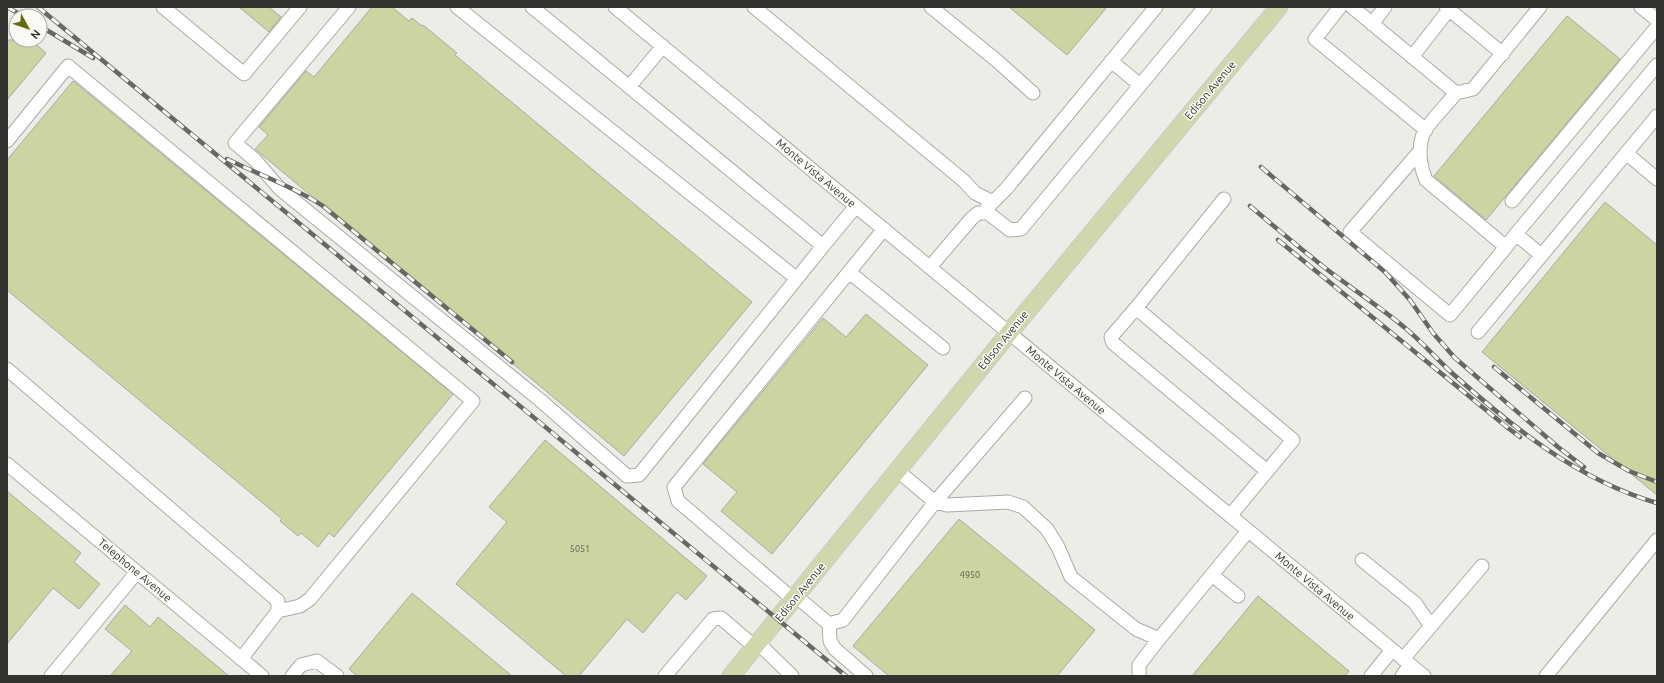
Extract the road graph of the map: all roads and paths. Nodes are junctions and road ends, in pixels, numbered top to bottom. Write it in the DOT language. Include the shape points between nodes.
graph roads {
  1 [pos="163,7"];
  2 [pos="300,7"];
  3 [pos="349,7"];
  4 [pos="457,7"];
  5 [pos="532,7"];
  6 [pos="754,7"];
  7 [pos="931,7"];
  8 [pos="1156,7"];
  9 [pos="1205,7"];
  10 [pos="1279,7"];
  11 [pos="1340,7"];
  12 [pos="1352,7"];
  13 [pos="1385,7"];
  14 [pos="1540,7"];
  15 [pos="1641,7"];
  16 [pos="1449,8"];
  17 [pos="621,9"];
  18 [pos="1657,20"];
  19 [pos="1372,24"];
  20 [pos="1657,27"];
  21 [pos="663,46"];
  22 [pos="1503,54"];
  23 [pos="1412,57"];
  24 [pos="1111,61"];
  25 [pos="1657,65"];
  26 [pos="1140,85"];
  27 [pos="629,87"];
  28 [pos="1033,93"];
  29 [pos="1456,93"];
  30 [pos="1657,116"];
  31 [pos="1426,130"];
  32 [pos="7,141"];
  33 [pos="1420,151"];
  34 [pos="1626,153"];
  35 [pos="1657,180"];
  36 [pos="1224,199"];
  37 [pos="993,202"];
  38 [pos="1512,202"];
  39 [pos="856,206"];
  40 [pos="983,212"];
  41 [pos="884,229"];
  42 [pos="1516,234"];
  43 [pos="823,246"];
  44 [pos="1506,247"];
  45 [pos="1541,255"];
  46 [pos="930,267"];
  47 [pos="850,272"];
  48 [pos="796,278"];
  49 [pos="1136,308"];
  50 [pos="1478,332"];
  51 [pos="1009,333"];
  52 [pos="943,348"];
  53 [pos="7,369"];
  54 [pos="1024,398"];
  55 [pos="7,464"];
  56 [pos="898,471"];
  57 [pos="1268,471"];
  58 [pos="936,502"];
  59 [pos="1230,516"];
  60 [pos="1248,531"];
  61 [pos="1657,540"];
  62 [pos="1362,560"];
  63 [pos="1482,566"];
  64 [pos="137,572"];
  65 [pos="1212,575"];
  66 [pos="1238,596"];
  67 [pos="795,598"];
  68 [pos="278,611"];
  69 [pos="829,624"];
  70 [pos="1431,626"];
  71 [pos="1159,639"];
  72 [pos="757,645"];
  73 [pos="1392,650"];
  74 [pos="1407,662"];
  75 [pos="244,667"];
  76 [pos="51,676"];
  77 [pos="262,676"];
  78 [pos="292,676"];
  79 [pos="337,676"];
  80 [pos="665,676"];
  81 [pos="731,676"];
  82 [pos="792,676"];
  83 [pos="866,676"];
  84 [pos="1139,676"];
  85 [pos="1371,676"];
  86 [pos="1402,676"];
  87 [pos="1424,676"];
  88 [pos="1546,676"];
  1 -- 2 [label="street" via="244,74"];
  3 -- 48 [label="street" via="235,143 255,160 280,189 540,400 627,476 639,476"];
  4 -- 48 [label="street"];
  5 -- 27 [label="street"];
  6 -- 37 [label="street" via="964,181 975,193"];
  7 -- 28 [label="street"];
  8 -- 24 [label="street"];
  9 -- 26 [label="street"];
  10 -- 51 [label="main road, Edison Avenue"];
  11 -- 31 [label="street" via="1315,39"];
  12 -- 19 [label="street"];
  13 -- 19 [label="street"];
  14 -- 22 [label="street"];
  15 -- 18 [label="street"];
  16 -- 22 [label="street"];
  16 -- 23 [label="street"];
  17 -- 21 [label="street, Monte Vista Avenue"];
  19 -- 23 [label="street"];
  20 -- 38 [label="street"];
  21 -- 27 [label="street"];
  21 -- 39 [label="street, Monte Vista Avenue"];
  22 -- 29 [label="street" via="1473,89"];
  23 -- 29 [label="street"];
  24 -- 26 [label="street"];
  24 -- 37 [label="street"];
  25 -- 42 [label="street"];
  26 -- 40 [label="street" via="1021,229 1010,230"];
  27 -- 43 [label="street"];
  29 -- 31 [label="street"];
  30 -- 34 [label="street"];
  31 -- 33 [label="street" via="1423,133"];
  32 -- 68 [label="street" via="68,66 474,401 310,599 300,606"];
  33 -- 44 [label="street" via="1426,180"];
  33 -- 44 [label="street" via="1350,232 1450,315"];
  34 -- 35 [label="street"];
  34 -- 45 [label="street"];
  36 -- 49 [label="street"];
  37 -- 40 [label="street"];
  39 -- 41 [label="street, Monte Vista Avenue"];
  39 -- 43 [label="street"];
  40 -- 46 [label="street" via="972,218"];
  41 -- 46 [label="street, Monte Vista Avenue"];
  41 -- 47 [label="street"];
  42 -- 44 [label="street"];
  42 -- 45 [label="street"];
  43 -- 48 [label="street"];
  45 -- 50 [label="street"];
  46 -- 51 [label="street, Monte Vista Avenue"];
  47 -- 52 [label="street"];
  47 -- 67 [label="street" via="674,487 678,501"];
  49 -- 57 [label="street" via="1112,337 1113,343"];
  49 -- 57 [label="street" via="1293,440"];
  51 -- 56 [label="main road, Edison Avenue"];
  51 -- 59 [label="street, Monte Vista Avenue"];
  53 -- 68 [label="street" via="278,601"];
  54 -- 58 [label="street"];
  55 -- 64 [label="street, Telephone Avenue"];
  56 -- 58 [label="street"];
  56 -- 67 [label="main road, Edison Avenue"];
  57 -- 59 [label="street"];
  58 -- 69 [label="street" via="843,620"];
  58 -- 71 [label="street" via="947,505 1008,502 1023,507 1047,529 1071,578 1136,630"];
  59 -- 60 [label="street, Monte Vista Avenue"];
  60 -- 65 [label="street"];
  60 -- 73 [label="street, Monte Vista Avenue"];
  61 -- 88 [label="street"];
  62 -- 70 [label="street" via="1414,603"];
  63 -- 70 [label="street"];
  64 -- 75 [label="street, Telephone Avenue"];
  64 -- 76 [label="street"];
  65 -- 66 [label="street"];
  65 -- 71 [label="street"];
  67 -- 69 [label="street"];
  67 -- 72 [label="main road, Edison Avenue"];
  68 -- 75 [label="street"];
  69 -- 83 [label="street" via="830,641 835,649"];
  70 -- 74 [label="street"];
  71 -- 84 [label="street" via="1139,665"];
  72 -- 80 [label="street" via="721,618 713,619"];
  72 -- 81 [label="main road, Edison Avenue"];
  72 -- 82 [label="street"];
  73 -- 74 [label="street, Monte Vista Avenue"];
  73 -- 85 [label="street"];
  74 -- 86 [label="street"];
  74 -- 87 [label="street, Monte Vista Avenue"];
  75 -- 77 [label="street, Telephone Avenue"];
  78 -- 79 [label="street" via="301,665 318,661"];
}
